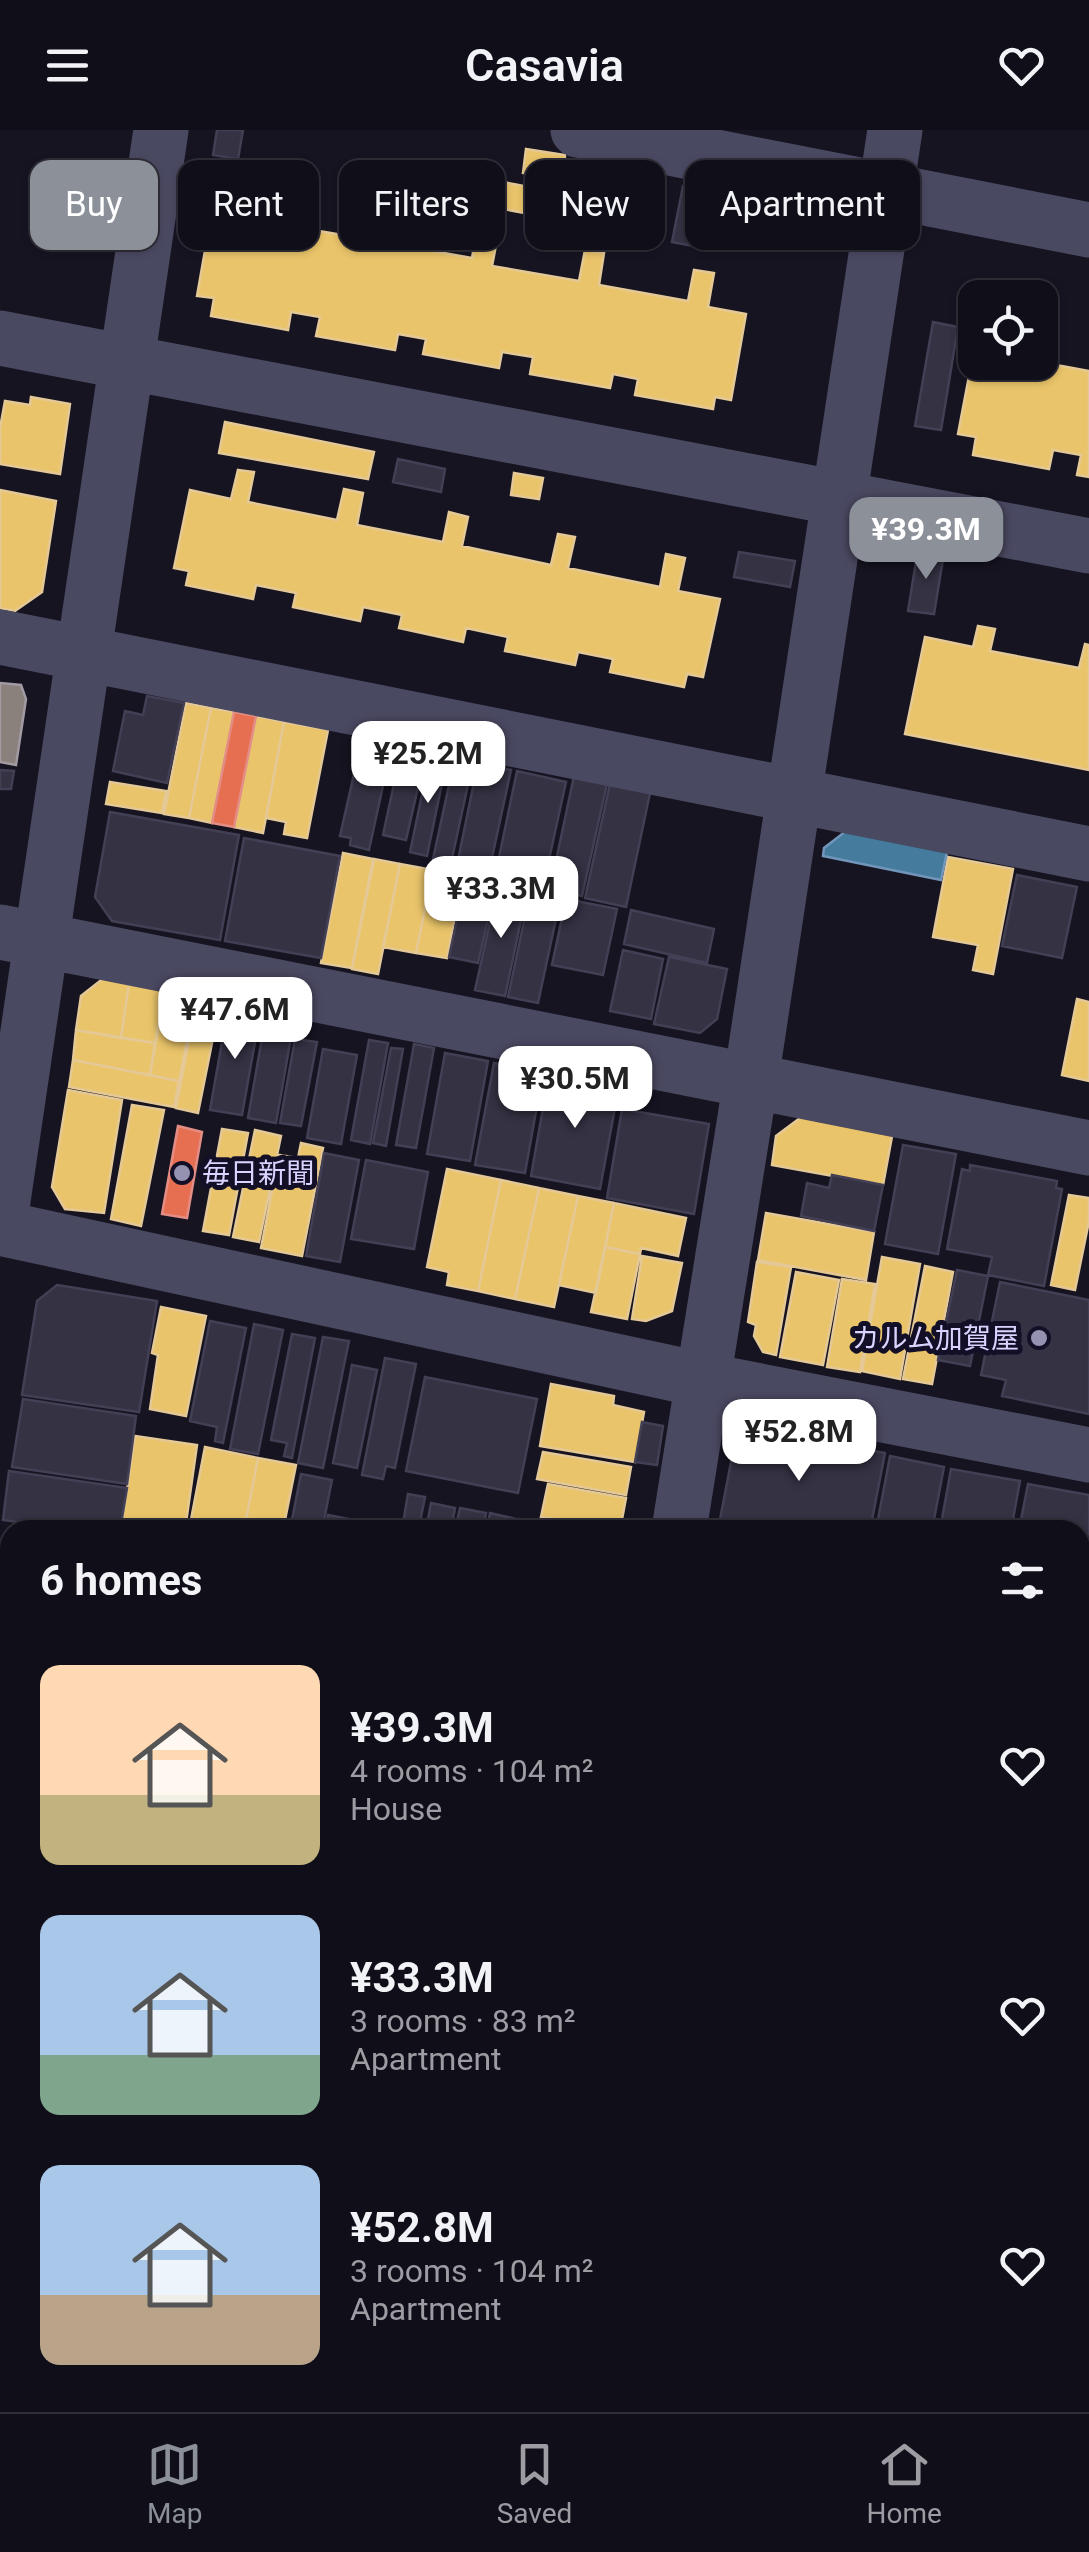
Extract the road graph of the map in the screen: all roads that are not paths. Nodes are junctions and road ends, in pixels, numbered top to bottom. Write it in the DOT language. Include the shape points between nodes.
graph roads {
  1 [pos="161,130"];
  2 [pos="578,130"];
  3 [pos="895,130"];
  4 [pos="729,160"];
  5 [pos="891,160"];
  6 [pos="920,198"];
  7 [pos="1089,230"];
  8 [pos="877,250"];
  9 [pos="0,338"];
  10 [pos="125,362"];
  11 [pos="839,497"];
  12 [pos="1089,546"];
  13 [pos="0,638"];
  14 [pos="85,654"];
  15 [pos="794,794"];
  16 [pos="1089,854"];
  17 [pos="21,936"];
  18 [pos="751,1080"];
  19 [pos="1089,1148"];
  20 [pos="0,1224"];
  21 [pos="703,1380"];
  22 [pos="1089,1455"];
  23 [pos="681,1520"];
  1 -- 10 [label="street"];
  2 -- 4 [label="street"];
  3 -- 5 [label="street"];
  6 -- 7 [label="street"];
  8 -- 11 [label="street"];
  9 -- 10 [label="street"];
  10 -- 11 [label="street"];
  10 -- 14 [label="street"];
  11 -- 12 [label="street"];
  11 -- 15 [label="street"];
  13 -- 14 [label="street"];
  14 -- 15 [label="street"];
  14 -- 17 [label="street"];
  15 -- 16 [label="street"];
  15 -- 18 [label="street"];
  17 -- 18 [label="street"];
  17 -- 20 [label="street"];
  18 -- 19 [label="street"];
  18 -- 21 [label="street"];
  20 -- 21 [label="street"];
  21 -- 22 [label="street"];
  21 -- 23 [label="street"];
}
